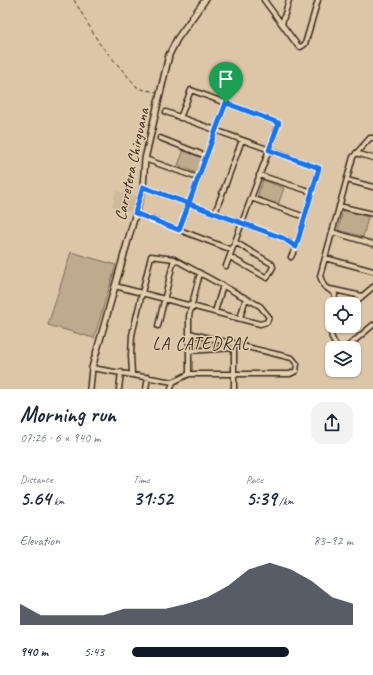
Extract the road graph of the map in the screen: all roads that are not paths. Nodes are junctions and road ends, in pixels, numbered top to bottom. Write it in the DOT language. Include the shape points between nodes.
graph roads {
  1 [pos="205,0"];
  2 [pos="264,0"];
  3 [pos="289,0"];
  4 [pos="318,0"];
  5 [pos="282,24"];
  6 [pos="226,103"];
  7 [pos="166,112"];
  8 [pos="180,118"];
  9 [pos="216,131"];
  10 [pos="160,138"];
  11 [pos="373,138"];
  12 [pos="242,140"];
  13 [pos="269,150"];
  14 [pos="356,153"];
  15 [pos="206,156"];
  16 [pos="373,158"];
  17 [pos="145,159"];
  18 [pos="260,175"];
  19 [pos="198,178"];
  20 [pos="346,180"];
  21 [pos="143,187"];
  22 [pos="373,187"];
  23 [pos="312,192"];
  24 [pos="251,198"];
  25 [pos="189,203"];
  26 [pos="339,206"];
  27 [pos="135,213"];
  28 [pos="215,213"];
  29 [pos="373,214"];
  30 [pos="305,217"];
  31 [pos="242,223"];
  32 [pos="179,230"];
  33 [pos="332,232"];
  34 [pos="235,242"];
  35 [pos="373,244"];
  36 [pos="296,247"];
  37 [pos="232,250"];
  38 [pos="230,257"];
  39 [pos="291,257"];
  40 [pos="325,258"];
  41 [pos="174,259"];
  42 [pos="226,266"];
  43 [pos="373,271"];
  44 [pos="200,273"];
  45 [pos="223,285"];
  46 [pos="115,286"];
  47 [pos="373,287"];
  48 [pos="329,289"];
  49 [pos="142,293"];
  50 [pos="362,296"];
  51 [pos="335,297"];
  52 [pos="246,298"];
  53 [pos="165,299"];
  54 [pos="192,306"];
  55 [pos="215,312"];
  56 [pos="240,318"];
  57 [pos="373,325"];
  58 [pos="158,326"];
  59 [pos="189,333"];
  60 [pos="354,341"];
  61 [pos="234,346"];
  62 [pos="189,351"];
  63 [pos="92,368"];
  64 [pos="121,372"];
  65 [pos="132,374"];
  66 [pos="189,374"];
  67 [pos="234,374"];
  68 [pos="148,377"];
  69 [pos="172,382"];
  70 [pos="90,389"];
  71 [pos="119,389"];
  72 [pos="146,389"];
  73 [pos="171,389"];
  74 [pos="234,389"];
  1 -- 17 [label="street, Carretera Chirguana" via="177,39 169,55"];
  2 -- 5 [label="street"];
  3 -- 5 [label="street"];
  4 -- 5 [label="street" via="305,44 301,47"];
  6 -- 8 [label="street" via="191,90"];
  6 -- 9 [label="street"];
  6 -- 13 [label="street" via="279,123"];
  7 -- 8 [label="street"];
  8 -- 9 [label="street"];
  9 -- 12 [label="street"];
  9 -- 15 [label="street"];
  10 -- 15 [label="street"];
  11 -- 14 [label="street"];
  12 -- 13 [label="street"];
  12 -- 28 [label="street"];
  13 -- 18 [label="street"];
  13 -- 23 [label="street" via="319,168"];
  14 -- 16 [label="street"];
  14 -- 20 [label="street"];
  15 -- 19 [label="street"];
  17 -- 19 [label="street"];
  17 -- 21 [label="street, Carretera Chirguana"];
  18 -- 23 [label="street"];
  18 -- 24 [label="street"];
  19 -- 25 [label="street"];
  20 -- 22 [label="street"];
  20 -- 26 [label="street"];
  21 -- 25 [label="street"];
  21 -- 27 [label="street, Carretera Chirguana"];
  23 -- 30 [label="street"];
  24 -- 30 [label="street"];
  24 -- 31 [label="street"];
  25 -- 28 [label="street"];
  25 -- 32 [label="street"];
  26 -- 29 [label="street"];
  26 -- 33 [label="street"];
  27 -- 32 [label="street"];
  27 -- 46 [label="street, Carretera Chirguana"];
  28 -- 31 [label="street"];
  30 -- 36 [label="street"];
  31 -- 34 [label="street"];
  31 -- 36 [label="street" via="283,238"];
  32 -- 37 [label="street"];
  33 -- 35 [label="street"];
  33 -- 40 [label="street"];
  34 -- 37 [label="street"];
  34 -- 38 [label="street" via="273,267 267,278"];
  36 -- 39 [label="street"];
  37 -- 38 [label="street"];
  38 -- 42 [label="street"];
  40 -- 43 [label="street"];
  40 -- 48 [label="street" via="320,276 324,286"];
  41 -- 44 [label="street"];
  41 -- 49 [label="street" via="151,256"];
  41 -- 53 [label="street"];
  44 -- 45 [label="street"];
  44 -- 54 [label="street"];
  45 -- 52 [label="street"];
  45 -- 55 [label="street"];
  46 -- 49 [label="street"];
  46 -- 63 [label="street, Carretera Chirguana"];
  47 -- 50 [label="street"];
  48 -- 50 [label="street"];
  48 -- 51 [label="street"];
  49 -- 53 [label="street"];
  49 -- 65 [label="street" via="132,335"];
  52 -- 56 [label="street"];
  52 -- 56 [label="street" via="260,306 269,317 267,322 260,324"];
  53 -- 54 [label="street"];
  53 -- 58 [label="street"];
  54 -- 55 [label="street"];
  54 -- 59 [label="street"];
  55 -- 56 [label="street"];
  57 -- 60 [label="street"];
  59 -- 61 [label="street"];
  59 -- 62 [label="street"];
  61 -- 62 [label="street"];
  61 -- 67 [label="street"];
  61 -- 67 [label="street" via="292,358 297,364 296,371 290,374"];
  62 -- 66 [label="street"];
  63 -- 64 [label="street"];
  63 -- 70 [label="street, Carretera Chirguana"];
  64 -- 65 [label="street"];
  64 -- 71 [label="street"];
  65 -- 68 [label="street"];
  66 -- 67 [label="street"];
  66 -- 69 [label="street"];
  67 -- 74 [label="street"];
  68 -- 69 [label="street"];
  68 -- 72 [label="street"];
  69 -- 73 [label="street"];
}
